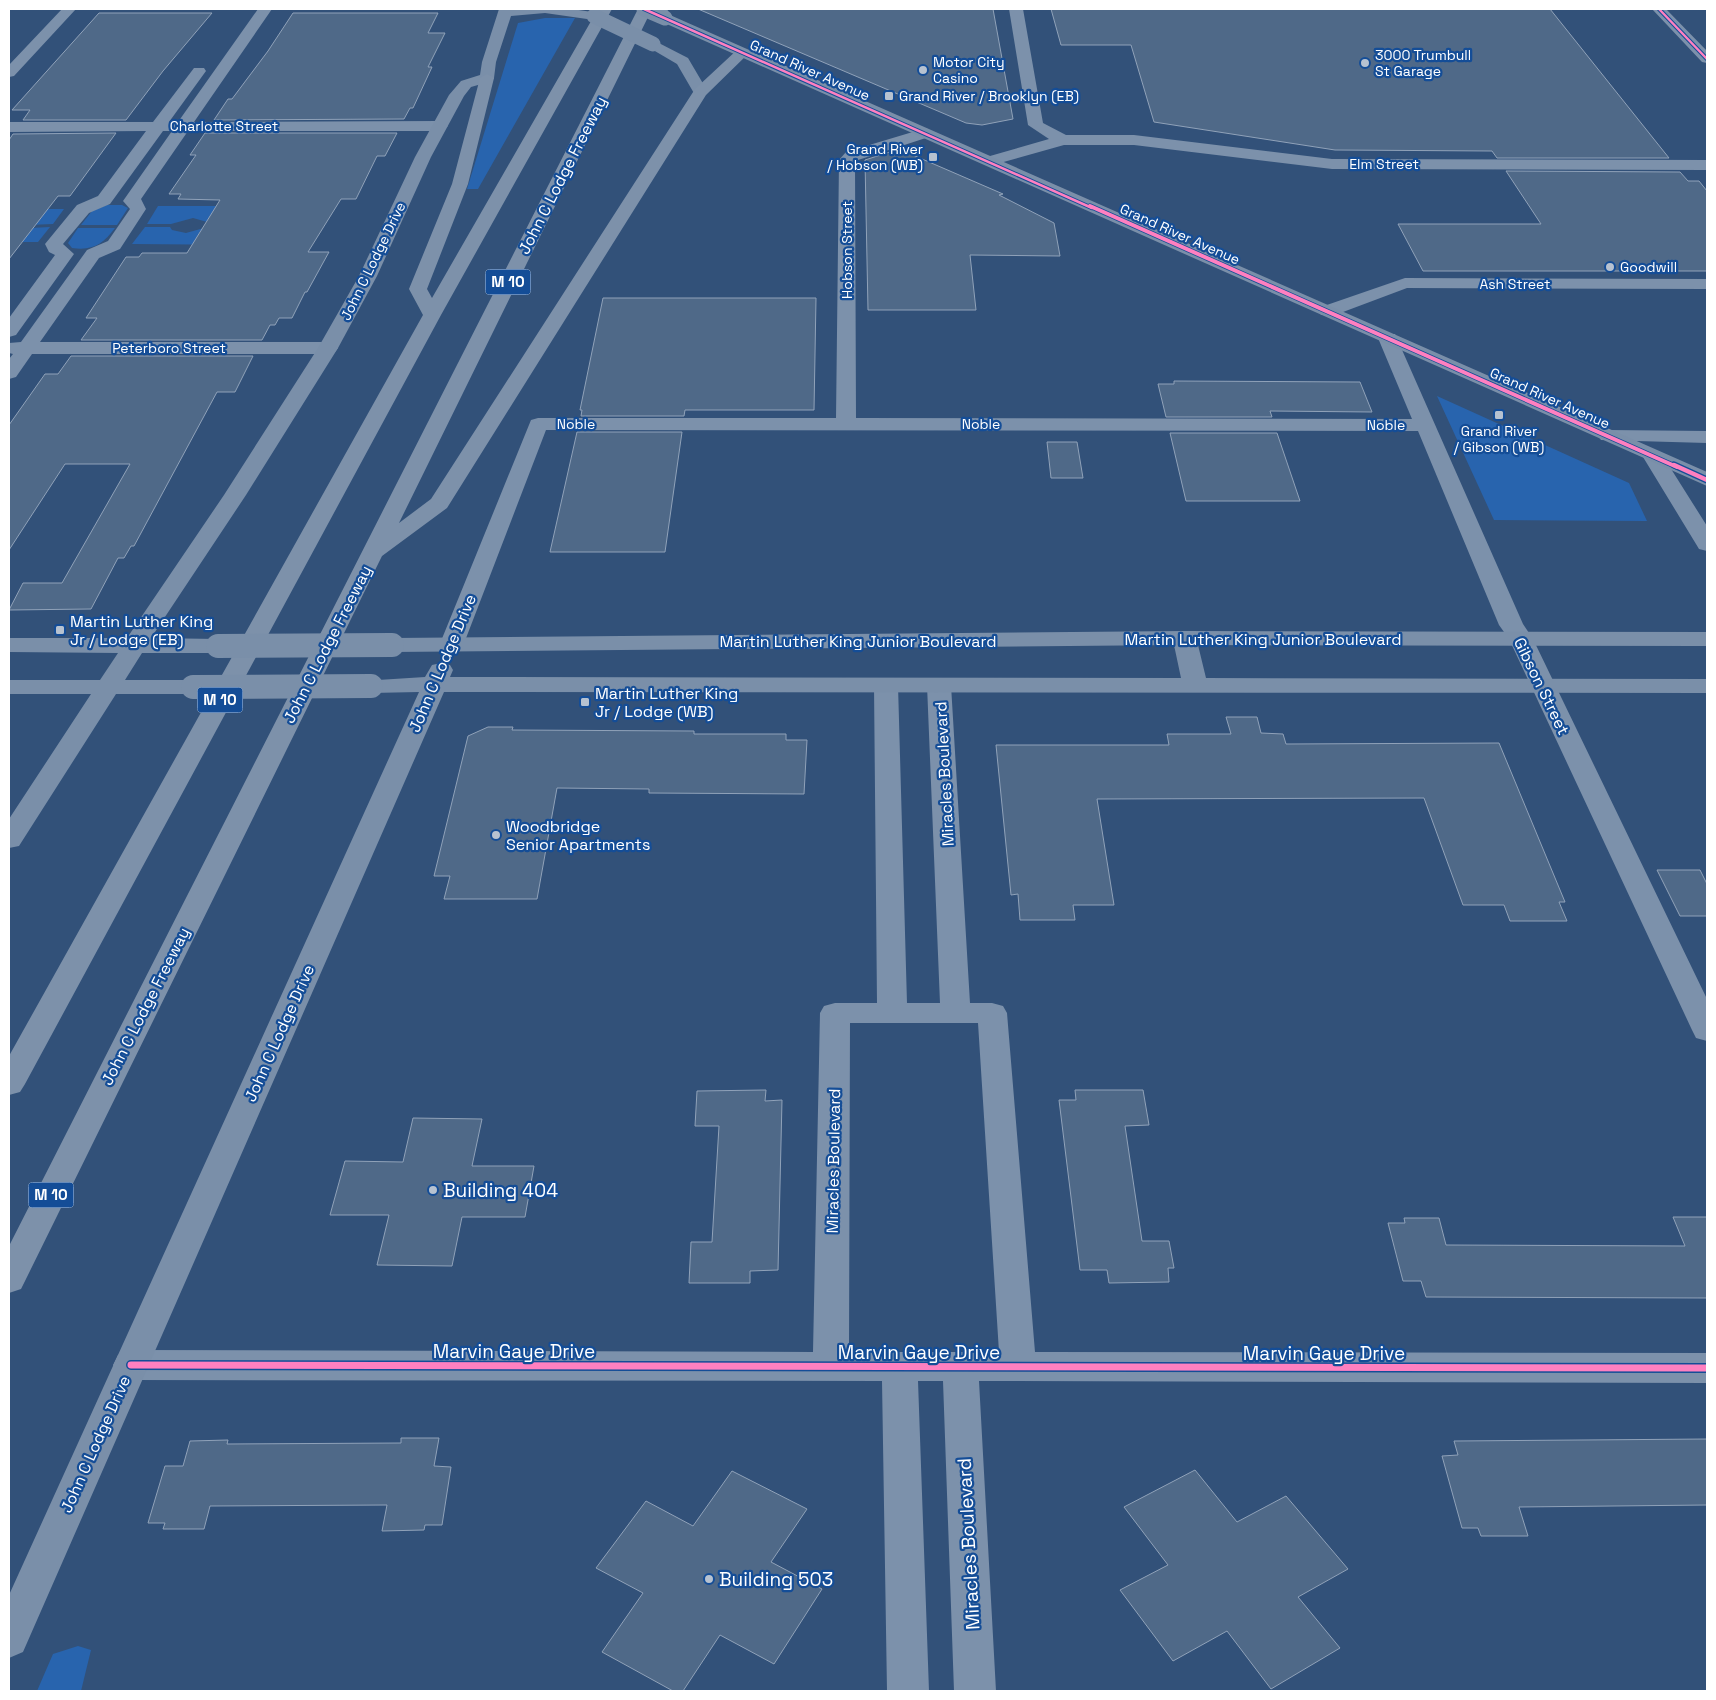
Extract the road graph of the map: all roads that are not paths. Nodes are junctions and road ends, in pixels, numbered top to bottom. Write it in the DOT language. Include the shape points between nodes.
graph roads {
  1 [pos="69,9"];
  2 [pos="266,9"];
  3 [pos="644,9"];
  4 [pos="1016,9"];
  5 [pos="1659,9"];
  6 [pos="504,10"];
  7 [pos="580,11"];
  8 [pos="600,12"];
  9 [pos="662,13"];
  10 [pos="743,52"];
  11 [pos="209,57"];
  12 [pos="1707,59"];
  13 [pos="9,73"];
  14 [pos="487,78"];
  15 [pos="700,92"];
  16 [pos="158,126"];
  17 [pos="183,126"];
  18 [pos="440,126"];
  19 [pos="9,127"];
  20 [pos="926,133"];
  21 [pos="1063,140"];
  22 [pos="989,161"];
  23 [pos="1707,165"];
  24 [pos="104,200"];
  25 [pos="131,201"];
  26 [pos="65,254"];
  27 [pos="93,254"];
  28 [pos="1707,284"];
  29 [pos="1328,311"];
  30 [pos="432,315"];
  31 [pos="9,331"];
  32 [pos="1388,338"];
  33 [pos="18,348"];
  34 [pos="328,348"];
  35 [pos="9,373"];
  36 [pos="538,424"];
  37 [pos="846,424"];
  38 [pos="1424,425"];
  39 [pos="1608,436"];
  40 [pos="1707,437"];
  41 [pos="1654,457"];
  42 [pos="1707,480"];
  43 [pos="1707,544"];
  44 [pos="371,555"];
  45 [pos="1184,638"];
  46 [pos="1521,639"];
  47 [pos="1707,639"];
  48 [pos="9,645"];
  49 [pos="135,645"];
  50 [pos="452,646"];
  51 [pos="434,684"];
  52 [pos="886,685"];
  53 [pos="939,685"];
  54 [pos="1195,686"];
  55 [pos="1542,686"];
  56 [pos="1707,686"];
  57 [pos="9,687"];
  58 [pos="106,688"];
  59 [pos="9,840"];
  60 [pos="892,1013"];
  61 [pos="956,1013"];
  62 [pos="1705,1020"];
  63 [pos="9,1084"];
  64 [pos="9,1279"];
  65 [pos="130,1365"];
  66 [pos="831,1367"];
  67 [pos="900,1367"];
  68 [pos="960,1367"];
  69 [pos="1018,1367"];
  70 [pos="1707,1368"];
  71 [pos="9,1639"];
  72 [pos="908,1691"];
  73 [pos="975,1691"];
  1 -- 13 [label="street"];
  2 -- 17 [label="street"];
  3 -- 9 [label="main road, Grand River Avenue, bridge"];
  3 -- 44 [label="highway, John C Lodge Freeway / M 10"];
  4 -- 21 [label="street" via="1036,125"];
  5 -- 12 [label="street"];
  6 -- 7 [label="main road"];
  6 -- 14 [label="main road"];
  7 -- 8 [label="main road"];
  8 -- 15 [label="main road, bridge" via="683,61"];
  8 -- 30 [label="highway, M 10"];
  9 -- 10 [label="main road, Grand River Avenue"];
  10 -- 15 [label="highway"];
  10 -- 20 [label="main road, Grand River Avenue"];
  11 -- 16 [label="street"];
  14 -- 18 [label="main road, John C Lodge Drive" via="466,84"];
  14 -- 30 [label="highway" via="460,184 418,289"];
  15 -- 44 [label="highway" via="439,503"];
  16 -- 17 [label="street, Charlotte Street"];
  16 -- 19 [label="street, Charlotte Street"];
  16 -- 24 [label="street"];
  17 -- 18 [label="street, Charlotte Street"];
  17 -- 25 [label="street"];
  18 -- 34 [label="main road, John C Lodge Drive" via="368,276"];
  20 -- 22 [label="main road, Grand River Avenue"];
  20 -- 37 [label="street, Hobson Street" via="847,160"];
  21 -- 22 [label="street"];
  21 -- 23 [label="street, Elm Street" via="1134,140 1332,164"];
  22 -- 29 [label="main road, Grand River Avenue"];
  24 -- 25 [label="street"];
  24 -- 26 [label="street" via="83,208 54,244"];
  25 -- 27 [label="street" via="136,202 138,209 114,245"];
  26 -- 27 [label="street"];
  26 -- 31 [label="street"];
  27 -- 33 [label="street"];
  28 -- 29 [label="street, Ash Street" via="1406,283"];
  29 -- 32 [label="main road, Grand River Avenue"];
  30 -- 63 [label="highway, M 10"];
  32 -- 38 [label="street, Gibson Street"];
  32 -- 39 [label="main road, Grand River Avenue"];
  33 -- 34 [label="street, Peterboro Street"];
  33 -- 35 [label="street"];
  34 -- 49 [label="main road, John C Lodge Drive"];
  36 -- 37 [label="street, Noble"];
  36 -- 50 [label="street, John C Lodge Drive"];
  37 -- 38 [label="street, Noble"];
  38 -- 46 [label="street, Gibson Street" via="1511,625"];
  39 -- 40 [label="street"];
  39 -- 41 [label="main road, Grand River Avenue"];
  41 -- 42 [label="main road, Grand River Avenue"];
  41 -- 43 [label="street"];
  44 -- 64 [label="highway, John C Lodge Freeway / M 10"];
  45 -- 46 [label="main road, Martin Luther King Junior Boulevard"];
  45 -- 50 [label="main road, Martin Luther King Junior Boulevard"];
  45 -- 54 [label="main road"];
  46 -- 47 [label="main road, Martin Luther King Junior Boulevard"];
  46 -- 55 [label="street, Gibson Street"];
  48 -- 49 [label="main road, Martin Luther King Junior Boulevard"];
  49 -- 50 [label="main road, Martin Luther King Junior Boulevard, bridge"];
  49 -- 58 [label="main road, John C Lodge Drive"];
  50 -- 51 [label="main road, John C Lodge Drive"];
  51 -- 52 [label="main road"];
  51 -- 58 [label="main road, bridge"];
  51 -- 65 [label="main road, John C Lodge Drive"];
  52 -- 53 [label="main road"];
  52 -- 60 [label="street"];
  53 -- 54 [label="main road"];
  53 -- 61 [label="street, Miracles Boulevard"];
  54 -- 55 [label="main road"];
  55 -- 56 [label="main road"];
  55 -- 62 [label="street, Gibson Street"];
  57 -- 58 [label="main road"];
  58 -- 59 [label="main road, John C Lodge Drive"];
  60 -- 61 [label="street, Miracles Boulevard"];
  60 -- 66 [label="street, Miracles Boulevard" via="835,1013"];
  61 -- 69 [label="street, Miracles Boulevard" via="992,1013"];
  65 -- 66 [label="street, Marvin Gaye Drive"];
  65 -- 71 [label="main road, John C Lodge Drive"];
  66 -- 67 [label="street, Marvin Gaye Drive"];
  67 -- 68 [label="street, Marvin Gaye Drive"];
  67 -- 72 [label="street"];
  68 -- 69 [label="street, Marvin Gaye Drive"];
  68 -- 73 [label="street, Miracles Boulevard"];
  69 -- 70 [label="street, Marvin Gaye Drive"];
}
